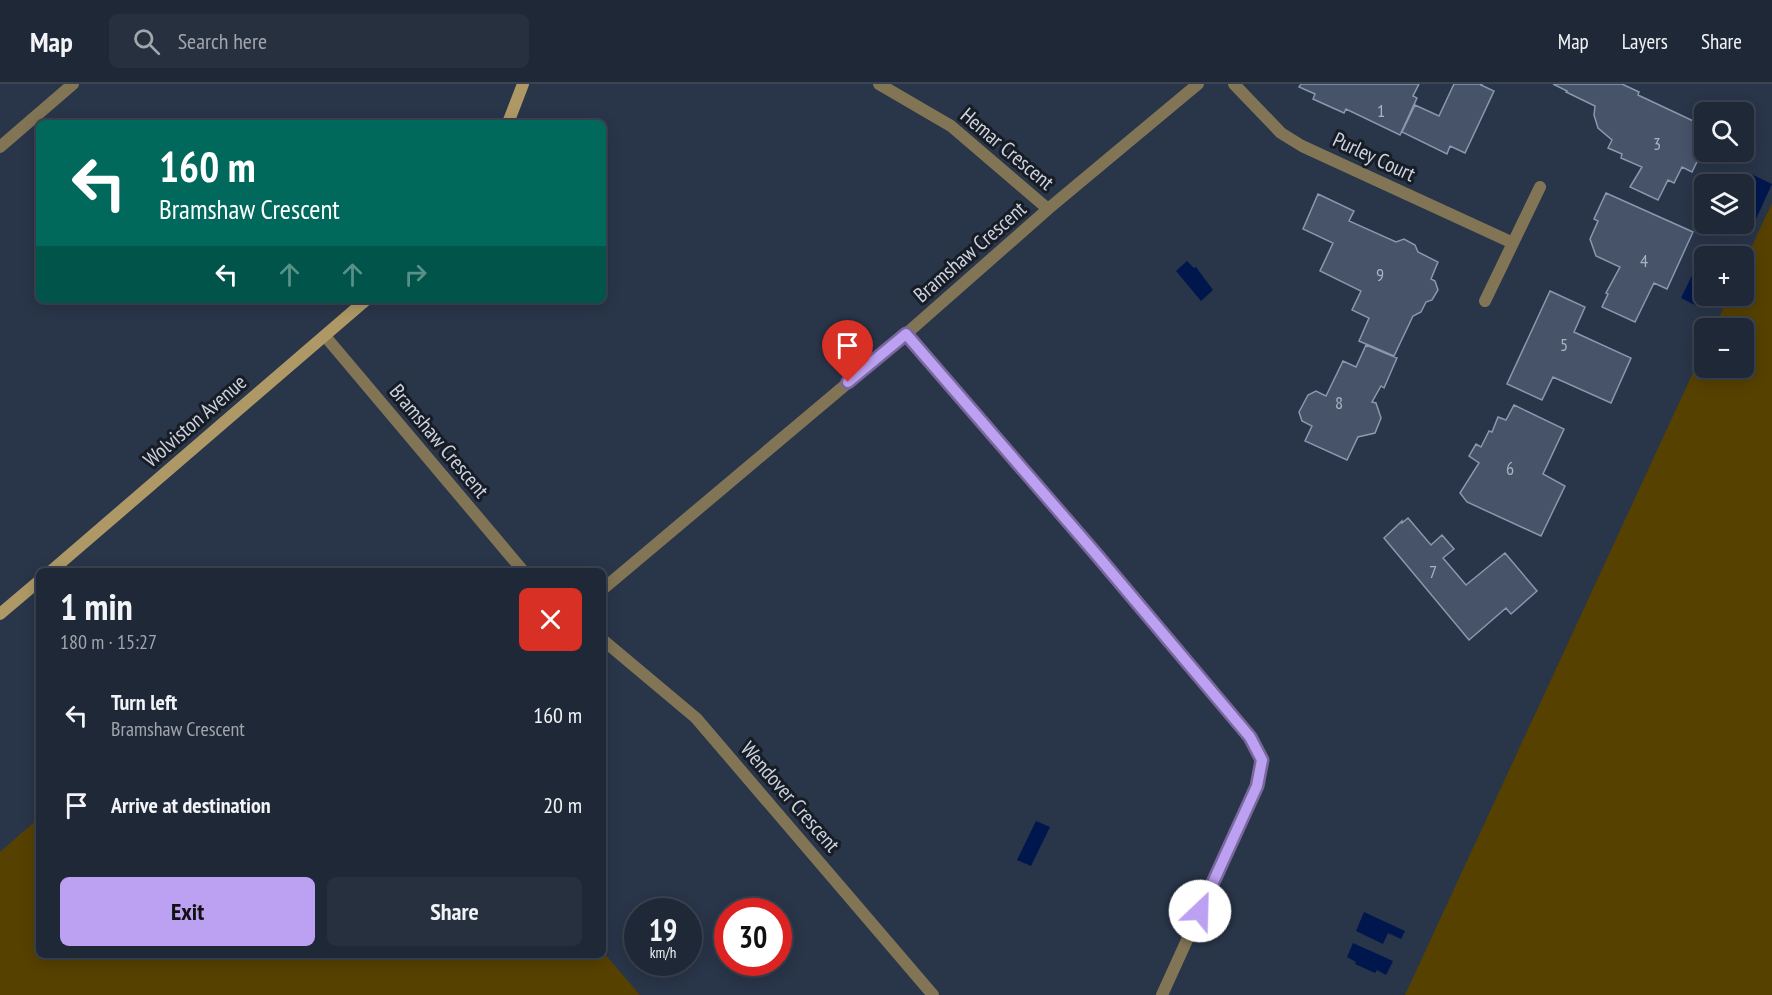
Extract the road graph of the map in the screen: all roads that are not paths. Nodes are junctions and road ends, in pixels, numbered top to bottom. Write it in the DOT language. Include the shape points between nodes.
graph roads {
  1 [pos="73,84"];
  2 [pos="523,84"];
  3 [pos="879,84"];
  4 [pos="1198,84"];
  5 [pos="1234,84"];
  6 [pos="509,120"];
  7 [pos="0,147"];
  8 [pos="1540,187"];
  9 [pos="1048,209"];
  10 [pos="1513,243"];
  11 [pos="1485,301"];
  12 [pos="362,303"];
  13 [pos="906,334"];
  14 [pos="324,336"];
  15 [pos="55,568"];
  16 [pos="521,568"];
  17 [pos="36,584"];
  18 [pos="606,586"];
  19 [pos="0,614"];
  20 [pos="606,643"];
  21 [pos="933,995"];
  22 [pos="1162,995"];
  1 -- 7 [label="street"];
  2 -- 6 [label="street"];
  3 -- 9 [label="street, Hemar Crescent" via="951,126"];
  4 -- 9 [label="street, Bramshaw Crescent"];
  5 -- 10 [label="street, Purley Court" via="1281,133 1302,146"];
  8 -- 10 [label="street"];
  9 -- 13 [label="street, Bramshaw Crescent"];
  10 -- 11 [label="street"];
  12 -- 14 [label="street, Wolviston Avenue"];
  13 -- 18 [label="street, Bramshaw Crescent"];
  13 -- 22 [label="street" via="1250,737 1262,760 1257,786"];
  14 -- 15 [label="street, Wolviston Avenue"];
  14 -- 16 [label="street, Bramshaw Crescent"];
  17 -- 19 [label="street"];
  20 -- 21 [label="street, Wendover Crescent" via="696,718"];
}
